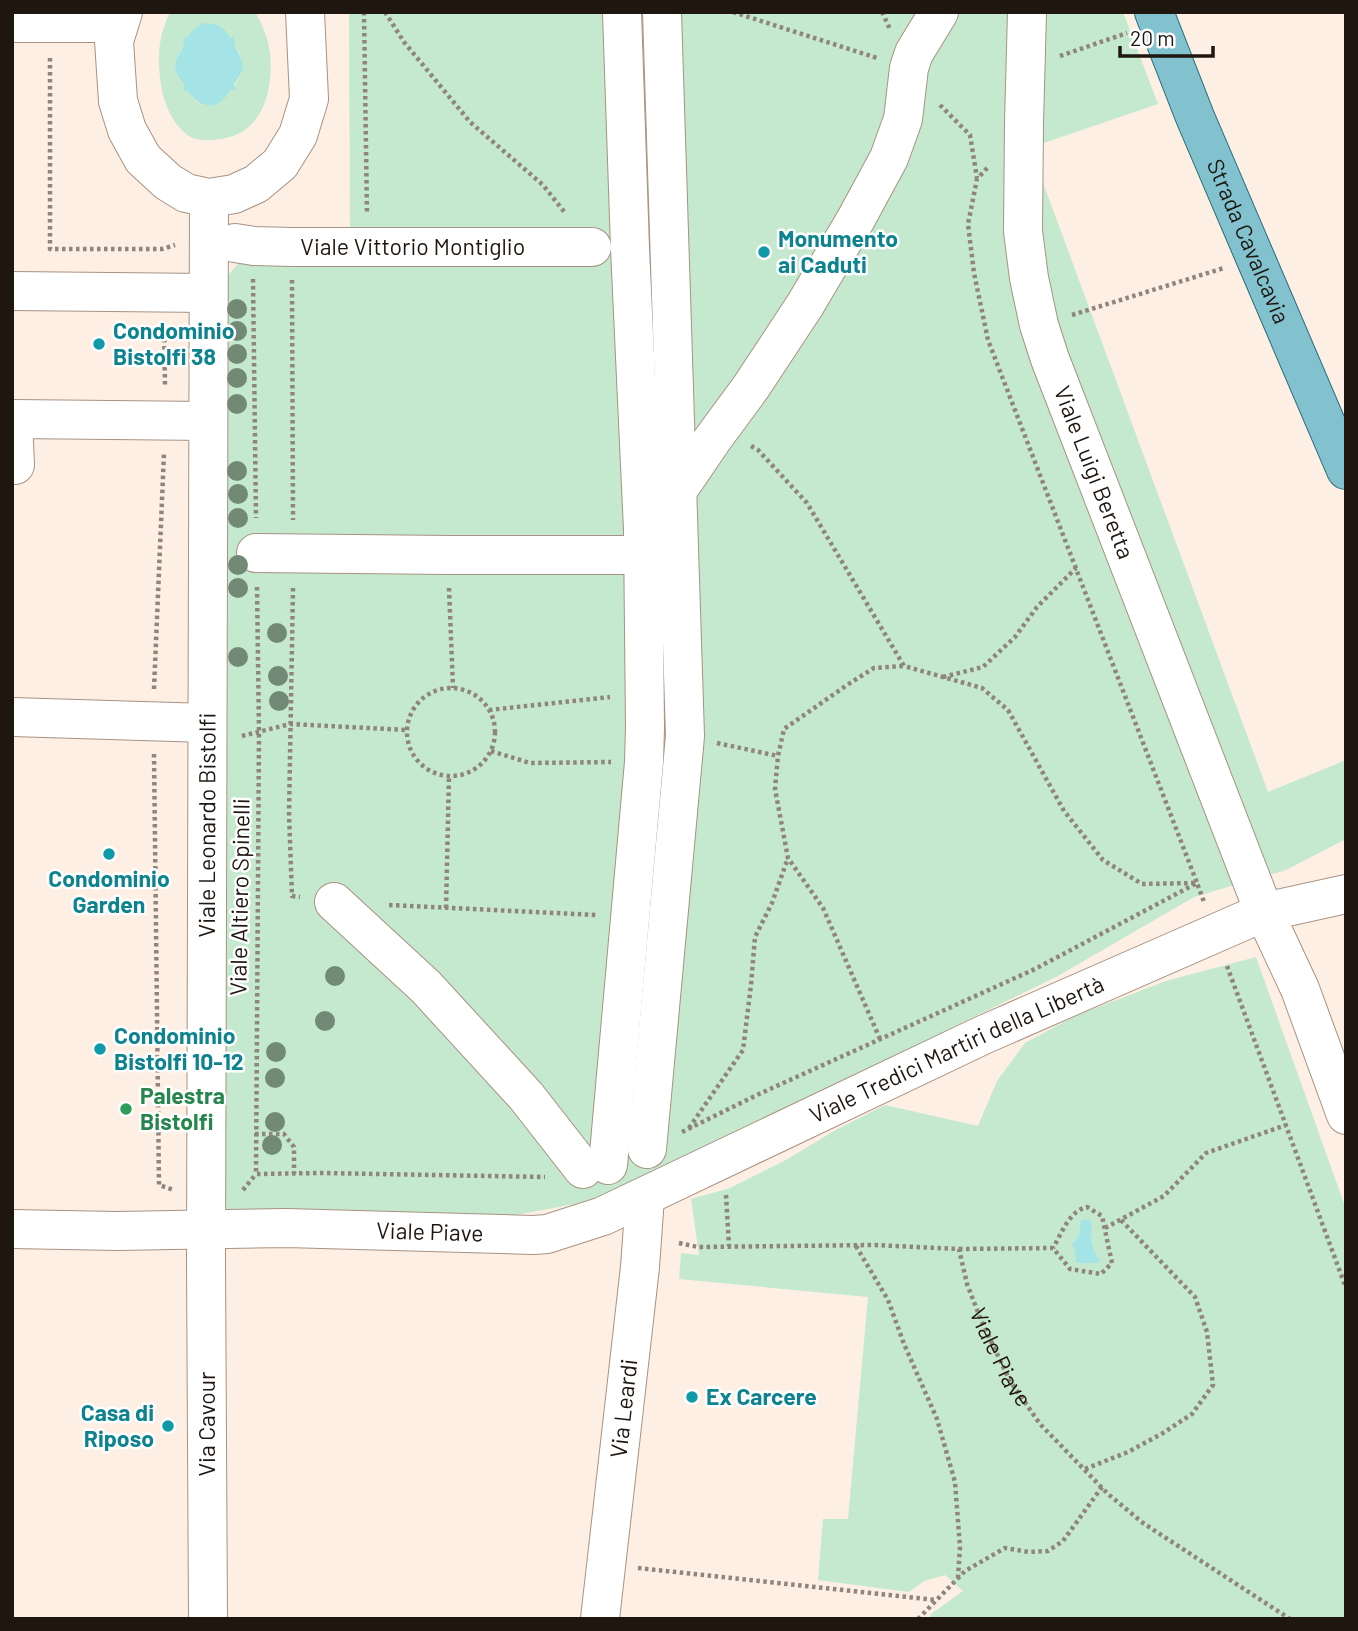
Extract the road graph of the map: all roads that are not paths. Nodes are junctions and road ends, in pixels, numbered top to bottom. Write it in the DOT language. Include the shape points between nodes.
graph roads {
  1 [pos="305,12"];
  2 [pos="622,12"];
  3 [pos="662,12"];
  4 [pos="939,12"];
  5 [pos="1027,12"];
  6 [pos="1154,12"];
  7 [pos="121,18"];
  8 [pos="12,23"];
  9 [pos="209,198"];
  10 [pos="235,243"];
  11 [pos="592,247"];
  12 [pos="12,291"];
  13 [pos="208,293"];
  14 [pos="208,421"];
  15 [pos="15,465"];
  16 [pos="1346,470"];
  17 [pos="678,490"];
  18 [pos="274,553"];
  19 [pos="642,555"];
  20 [pos="12,717"];
  21 [pos="220,730"];
  22 [pos="1346,867"];
  23 [pos="1346,894"];
  24 [pos="334,902"];
  25 [pos="1268,911"];
  26 [pos="1346,911"];
  27 [pos="1346,1115"];
  28 [pos="647,1149"];
  29 [pos="645,1197"];
  30 [pos="12,1229"];
  31 [pos="207,1229"];
  32 [pos="208,1619"];
  33 [pos="600,1619"];
  1 -- 9 [label="street" via="309,99 298,135 280,164 256,184"];
  2 -- 19 [label="street"];
  3 -- 17 [label="street"];
  4 -- 17 [label="street" via="914,53 903,119 889,158 856,219 805,305"];
  5 -- 25 [label="street, Viale Luigi Beretta" via="1023,231 1039,325"];
  6 -- 16 [label="main road, Strada Cavalcavia"];
  7 -- 8 [label="street"];
  7 -- 9 [label="street" via="114,41 118,101 127,130 143,159 168,181 186,193"];
  9 -- 13 [label="street, Viale Leonardo Bistolfi"];
  10 -- 11 [label="street, Viale Vittorio Montiglio"];
  12 -- 13 [label="street"];
  13 -- 14 [label="street, Viale Leonardo Bistolfi"];
  14 -- 15 [label="street" via="13,419"];
  14 -- 21 [label="street, Viale Leonardo Bistolfi"];
  17 -- 28 [label="street" via="685,736"];
  18 -- 19 [label="street"];
  19 -- 24 [label="street" via="644,762 596,1167 426,987"];
  20 -- 21 [label="street"];
  21 -- 31 [label="street, Viale Leonardo Bistolfi"];
  22 -- 25 [label="street, Viale Tredici Martiri della Libertà"];
  23 -- 25 [label="street, Viale Tredici Martiri della Libertà"];
  25 -- 26 [label="street, Viale Tredici Martiri della Libertà"];
  25 -- 27 [label="street, Viale Luigi Beretta"];
  25 -- 29 [label="street, Viale Tredici Martiri della Libertà" via="984,1035"];
  29 -- 31 [label="street, Viale Piave" via="547,1234"];
  29 -- 33 [label="street, Via Leardi"];
  30 -- 31 [label="street, Viale Piave"];
  31 -- 32 [label="street, Via Cavour"];
}
